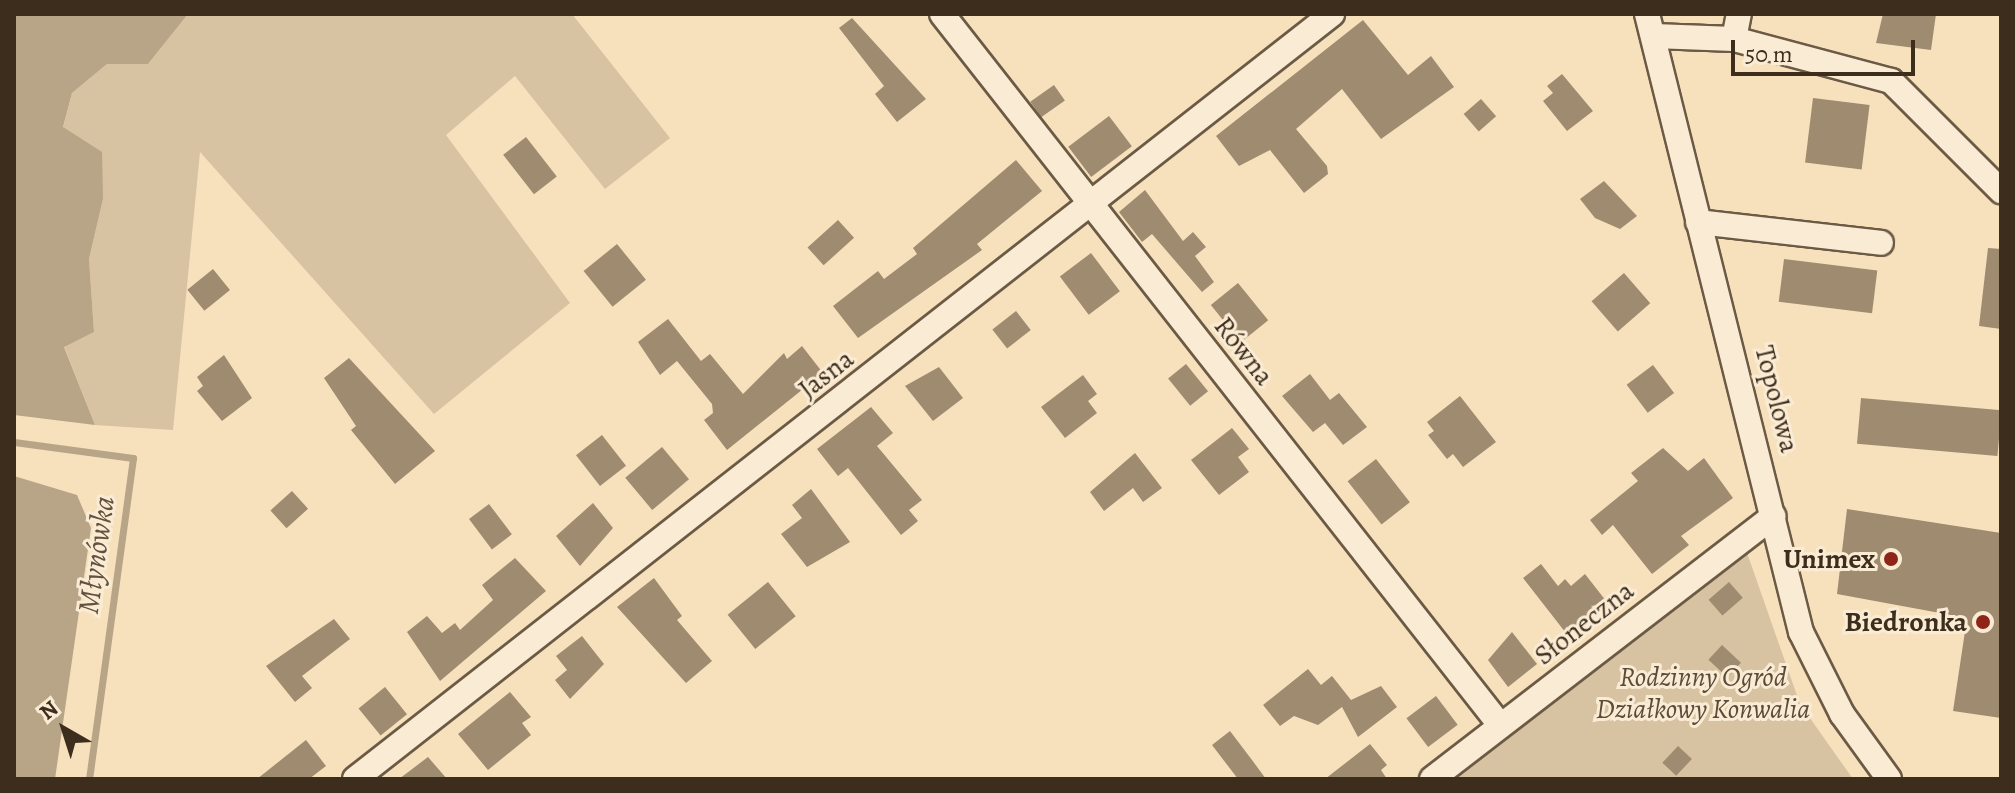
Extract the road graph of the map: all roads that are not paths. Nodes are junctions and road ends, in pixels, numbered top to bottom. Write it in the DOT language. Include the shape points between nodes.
graph roads {
  1 [pos="942,14"];
  2 [pos="1332,14"];
  3 [pos="1739,14"];
  4 [pos="1650,25"];
  5 [pos="1734,39"];
  6 [pos="2001,191"];
  7 [pos="1090,205"];
  8 [pos="1698,222"];
  9 [pos="1881,243"];
  10 [pos="1773,516"];
  11 [pos="1500,725"];
  12 [pos="355,779"];
  13 [pos="1432,779"];
  14 [pos="1889,779"];
  1 -- 7 [label="street, Równa"];
  2 -- 7 [label="street, Jasna"];
  3 -- 5 [label="street"];
  4 -- 5 [label="street"];
  4 -- 8 [label="street, Topolowa"];
  5 -- 6 [label="street" via="1891,81"];
  7 -- 11 [label="street, Równa"];
  7 -- 12 [label="street, Jasna"];
  8 -- 9 [label="street"];
  8 -- 10 [label="street, Topolowa"];
  10 -- 11 [label="street, Słoneczna"];
  10 -- 14 [label="street, Topolowa" via="1801,632 1819,675"];
  11 -- 13 [label="street, Słoneczna"];
}
